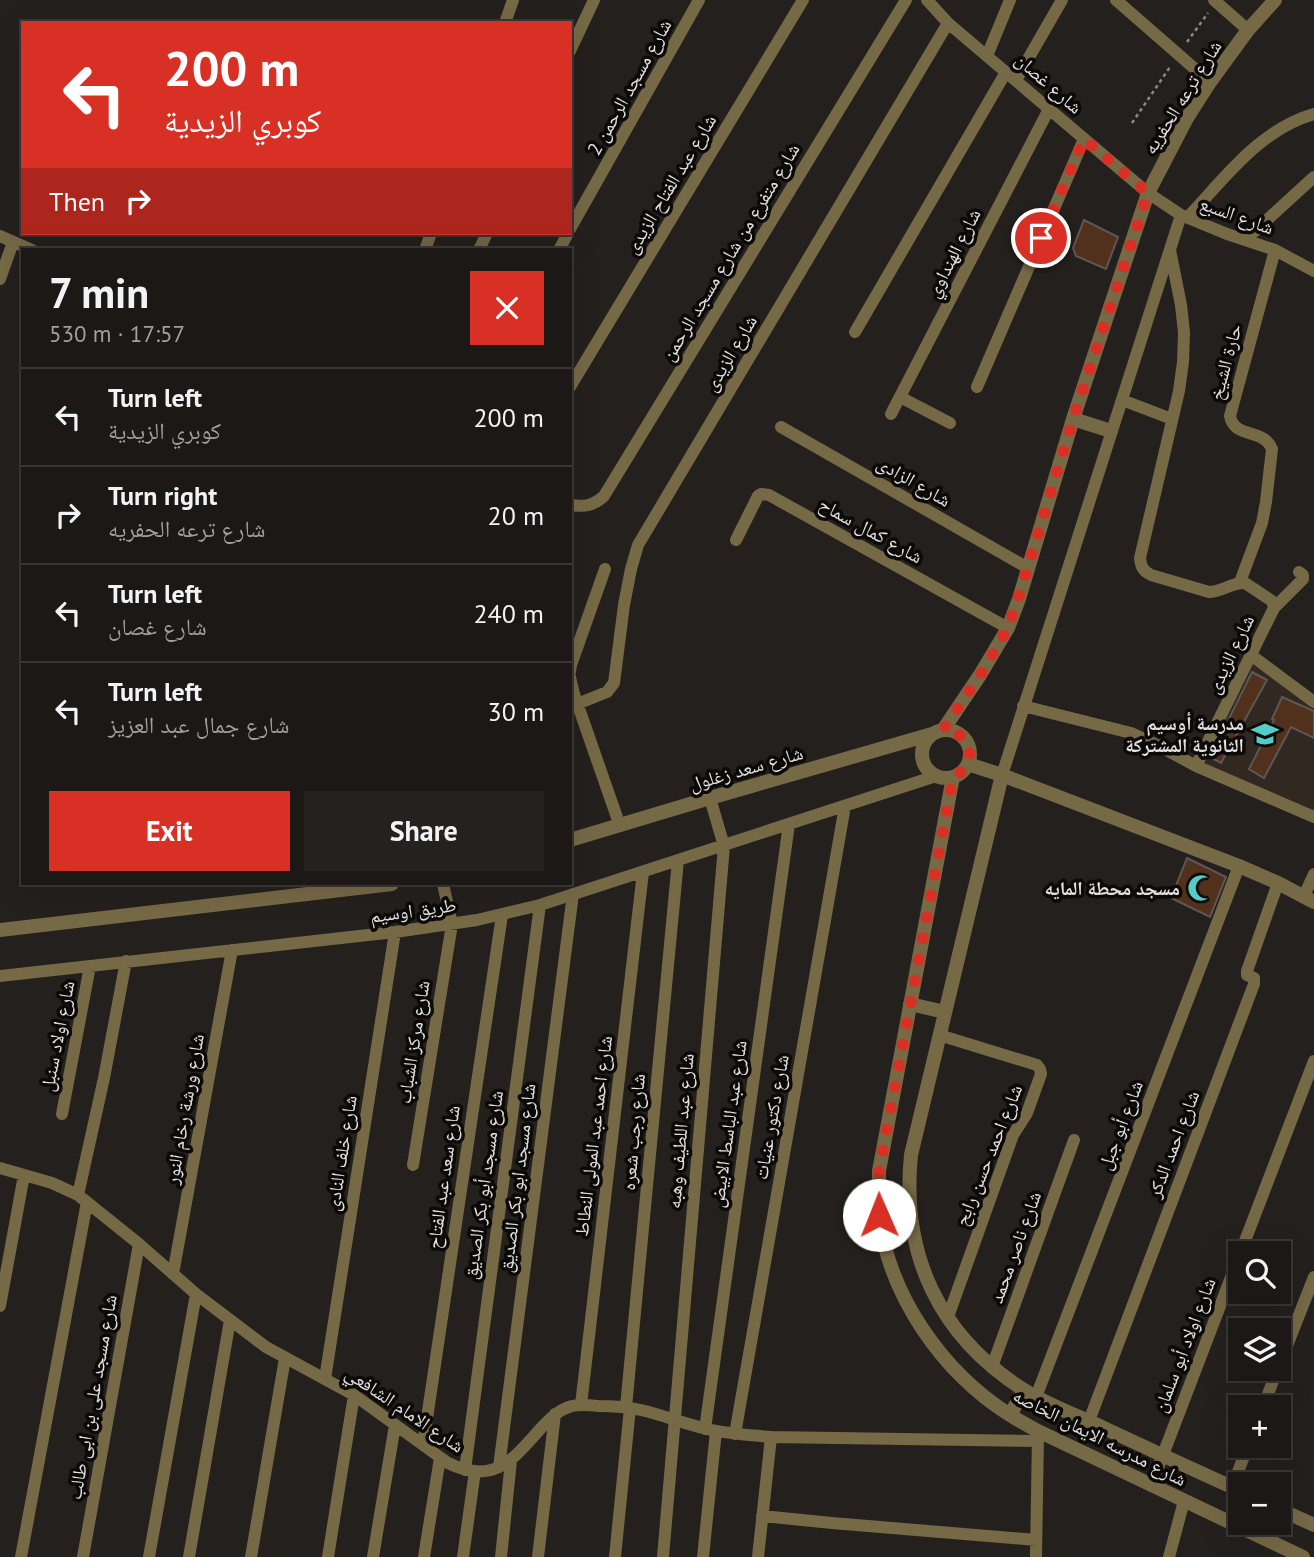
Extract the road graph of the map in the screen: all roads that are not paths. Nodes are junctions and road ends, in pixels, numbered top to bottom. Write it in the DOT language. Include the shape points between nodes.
graph roads {
  1 [pos="513,0"];
  2 [pos="594,0"];
  3 [pos="699,0"];
  4 [pos="803,0"];
  5 [pos="906,0"];
  6 [pos="927,0"];
  7 [pos="947,0"];
  8 [pos="1010,0"];
  9 [pos="1062,0"];
  10 [pos="1116,0"];
  11 [pos="1214,0"];
  12 [pos="1275,0"];
  13 [pos="944,19"];
  14 [pos="506,21"];
  15 [pos="1248,30"];
  16 [pos="572,47"];
  17 [pos="987,56"];
  18 [pos="1011,76"];
  19 [pos="1210,82"];
  20 [pos="1049,109"];
  21 [pos="1310,115"];
  22 [pos="1314,128"];
  23 [pos="1084,139"];
  24 [pos="1314,177"];
  25 [pos="1148,193"];
  26 [pos="1184,216"];
  27 [pos="572,226"];
  28 [pos="0,236"];
  29 [pos="1245,240"];
  30 [pos="13,242"];
  31 [pos="27,248"];
  32 [pos="1170,250"];
  33 [pos="1275,250"];
  34 [pos="1314,271"];
  35 [pos="0,279"];
  36 [pos="855,332"];
  37 [pos="572,384"];
  38 [pos="977,387"];
  39 [pos="900,397"];
  40 [pos="1122,400"];
  41 [pos="891,414"];
  42 [pos="1073,419"];
  43 [pos="1172,419"];
  44 [pos="950,424"];
  45 [pos="781,427"];
  46 [pos="1111,431"];
  47 [pos="573,506"];
  48 [pos="736,540"];
  49 [pos="1028,568"];
  50 [pos="605,569"];
  51 [pos="1299,572"];
  52 [pos="1240,582"];
  53 [pos="1274,608"];
  54 [pos="1008,628"];
  55 [pos="1251,656"];
  56 [pos="572,662"];
  57 [pos="572,682"];
  58 [pos="1313,700"];
  59 [pos="578,704"];
  60 [pos="1023,706"];
  61 [pos="937,732"];
  62 [pos="968,764"];
  63 [pos="1196,766"];
  64 [pos="1002,775"];
  65 [pos="936,776"];
  66 [pos="953,777"];
  67 [pos="710,798"];
  68 [pos="845,806"];
  69 [pos="1314,817"];
  70 [pos="789,824"];
  71 [pos="620,825"];
  72 [pos="572,839"];
  73 [pos="724,846"];
  74 [pos="678,860"];
  75 [pos="1239,866"];
  76 [pos="643,872"];
  77 [pos="1314,874"];
  78 [pos="1278,883"];
  79 [pos="383,885"];
  80 [pos="443,885"];
  81 [pos="573,894"];
  82 [pos="1309,899"];
  83 [pos="540,905"];
  84 [pos="502,915"];
  85 [pos="452,925"];
  86 [pos="0,930"];
  87 [pos="395,932"];
  88 [pos="232,950"];
  89 [pos="126,961"];
  90 [pos="90,965"];
  91 [pos="0,975"];
  92 [pos="911,1004"];
  93 [pos="945,1012"];
  94 [pos="939,1035"];
  95 [pos="1314,1061"];
  96 [pos="62,1114"];
  97 [pos="1074,1140"];
  98 [pos="413,1165"];
  99 [pos="0,1168"];
  100 [pos="24,1175"];
  101 [pos="82,1199"];
  102 [pos="139,1244"];
  103 [pos="173,1274"];
  104 [pos="1314,1277"];
  105 [pos="196,1294"];
  106 [pos="0,1306"];
  107 [pos="948,1317"];
  108 [pos="230,1320"];
  109 [pos="1291,1336"];
  110 [pos="285,1359"];
  111 [pos="992,1367"];
  112 [pos="326,1379"];
  113 [pos="1030,1393"];
  114 [pos="354,1395"];
  115 [pos="581,1405"];
  116 [pos="628,1408"];
  117 [pos="555,1414"];
  118 [pos="1010,1415"];
  119 [pos="675,1420"];
  120 [pos="1089,1421"];
  121 [pos="395,1425"];
  122 [pos="711,1430"];
  123 [pos="735,1434"];
  124 [pos="1038,1436"];
  125 [pos="771,1437"];
  126 [pos="422,1445"];
  127 [pos="1163,1455"];
  128 [pos="440,1458"];
  129 [pos="512,1461"];
  130 [pos="499,1467"];
  131 [pos="470,1471"];
  132 [pos="1228,1485"];
  133 [pos="1151,1486"];
  134 [pos="1184,1501"];
  135 [pos="1291,1514"];
  136 [pos="762,1516"];
  137 [pos="1314,1525"];
  138 [pos="1036,1539"];
  139 [pos="22,1557"];
  140 [pos="83,1557"];
  141 [pos="149,1557"];
  142 [pos="189,1557"];
  143 [pos="251,1557"];
  144 [pos="328,1557"];
  145 [pos="373,1557"];
  146 [pos="424,1557"];
  147 [pos="463,1557"];
  148 [pos="501,1557"];
  149 [pos="538,1557"];
  150 [pos="615,1557"];
  151 [pos="663,1557"];
  152 [pos="703,1557"];
  153 [pos="758,1557"];
  154 [pos="1037,1557"];
  155 [pos="1169,1557"];
  156 [pos="1303,1557"];
  1 -- 14 [label="street"];
  2 -- 16 [label="street"];
  3 -- 27 [label="street, شارع مسجد الرحمن 2"];
  4 -- 37 [label="street, شارع عبد الفتاح الزيدى"];
  5 -- 47 [label="street, شارع متفرع من شارع مسجد الرحمن" via="604,496 586,507"];
  6 -- 13 [label="street, شارع غصان"];
  7 -- 13 [label="street, شارع الزيدى"];
  8 -- 17 [label="street"];
  9 -- 18 [label="street"];
  10 -- 19 [label="street"];
  11 -- 15 [label="street"];
  12 -- 15 [label="street, شارع ترعه الحفريه"];
  13 -- 17 [label="street, شارع غصان"];
  13 -- 59 [label="street, شارع الزيدى" via="638,545 624,605 614,683 607,692"];
  15 -- 19 [label="street, شارع ترعه الحفريه"];
  17 -- 18 [label="street, شارع غصان"];
  18 -- 20 [label="street, شارع غصان"];
  18 -- 36 [label="street"];
  19 -- 25 [label="street, شارع ترعه الحفريه"];
  20 -- 23 [label="street, شارع غصان"];
  20 -- 39 [label="street, شارع الهنداوي"];
  21 -- 22 [label="street"];
  21 -- 26 [label="street" via="1260,143"];
  23 -- 25 [label="street, شارع غصان"];
  23 -- 38 [label="street"];
  24 -- 29 [label="street"];
  25 -- 26 [label="street, شارع السبع"];
  25 -- 42 [label="street, شارع ترعه الحفريه"];
  26 -- 29 [label="street, شارع السبع"];
  26 -- 32 [label="street"];
  28 -- 30 [label="street"];
  29 -- 33 [label="street, شارع السبع"];
  30 -- 31 [label="street"];
  30 -- 35 [label="street"];
  32 -- 40 [label="street"];
  32 -- 43 [label="street, شارع الزيدى" via="1184,334"];
  33 -- 34 [label="street, شارع السبع"];
  33 -- 52 [label="street, حارة الشيخ" via="1230,416 1235,428 1266,439 1272,449 1262,523"];
  39 -- 41 [label="street, شارع الهنداوي"];
  39 -- 44 [label="street"];
  40 -- 43 [label="street"];
  40 -- 46 [label="street"];
  42 -- 46 [label="street"];
  42 -- 49 [label="street, شارع ترعه الحفريه"];
  43 -- 52 [label="street, شارع الزيدى" via="1140,566 1151,575 1209,592"];
  45 -- 49 [label="street, شارع الزادى"];
  46 -- 60 [label="street"];
  48 -- 54 [label="street, شارع كمال سماح" via="758,496 769,495"];
  49 -- 54 [label="street, شارع ترعه الحفريه"];
  50 -- 56 [label="street"];
  51 -- 53 [label="street" via="1303,579"];
  52 -- 53 [label="street, شارع الزيدى" via="1272,601"];
  53 -- 55 [label="street, شارع الزيدى"];
  54 -- 61 [label="street, شارع ترعه الحفريه"];
  55 -- 58 [label="street"];
  55 -- 63 [label="street, شارع الزيدى"];
  57 -- 59 [label="street"];
  59 -- 71 [label="street"];
  60 -- 63 [label="street" via="1131,733"];
  60 -- 64 [label="street"];
  61 -- 62 [label="street" via="957,733 967,743"];
  61 -- 65 [label="street" via="924,745 922,758"];
  61 -- 67 [label="street, شارع سعد زغلول"];
  62 -- 64 [label="street"];
  62 -- 66 [label="street"];
  63 -- 69 [label="street"];
  64 -- 75 [label="street"];
  64 -- 93 [label="street, شارع مدرسه الايمان الخاصه"];
  65 -- 66 [label="street"];
  65 -- 68 [label="street, طريق اوسيم"];
  66 -- 92 [label="street, شارع مدرسه الايمان الخاصه"];
  67 -- 71 [label="street, شارع سعد زغلول"];
  67 -- 73 [label="street"];
  68 -- 70 [label="street, طريق اوسيم"];
  68 -- 123 [label="street, شارع دكتور عنيات"];
  70 -- 73 [label="street, طريق اوسيم"];
  70 -- 122 [label="street, شارع عبد الباسط الابيض"];
  71 -- 72 [label="street, شارع سعد زغلول"];
  73 -- 74 [label="street, طريق اوسيم"];
  73 -- 119 [label="street, شارع عبد اللطيف وهبه"];
  74 -- 76 [label="street, طريق اوسيم"];
  74 -- 116 [label="street, شارع رجب شعره"];
  75 -- 78 [label="street"];
  75 -- 113 [label="street, شارع أبو جبل"];
  76 -- 81 [label="street, طريق اوسيم"];
  76 -- 115 [label="street, شارع احمد عبد المولى النطاط"];
  77 -- 82 [label="street"];
  78 -- 82 [label="street"];
  78 -- 120 [label="street, شارع احمد الدكر" via="1247,971 1254,984"];
  79 -- 86 [label="street"];
  80 -- 85 [label="street"];
  81 -- 83 [label="street, طريق اوسيم"];
  81 -- 130 [label="street, شارع مسجد ابو بكر الصديق"];
  83 -- 84 [label="street, طريق اوسيم"];
  83 -- 131 [label="street, شارع مسجد أبو بكر الصديق"];
  84 -- 85 [label="street, طريق اوسيم"];
  84 -- 126 [label="street, شارع سعد عبد الفتاح"];
  85 -- 87 [label="street, طريق اوسيم"];
  85 -- 98 [label="street, شارع مركز الشباب"];
  87 -- 88 [label="street, طريق اوسيم"];
  87 -- 112 [label="street, شارع خلف النادى"];
  88 -- 89 [label="street, طريق اوسيم"];
  88 -- 103 [label="street, شارع ورشة رخام النور"];
  89 -- 90 [label="street, طريق اوسيم"];
  89 -- 101 [label="street"];
  90 -- 91 [label="street, طريق اوسيم"];
  90 -- 96 [label="street, شارع اولاد سنبل"];
  92 -- 93 [label="street"];
  92 -- 118 [label="street, شارع مدرسه الايمان الخاصه" via="879,1171 884,1241 902,1293 926,1333 962,1377"];
  93 -- 94 [label="street, شارع مدرسه الايمان الخاصه"];
  94 -- 107 [label="street, شارع مدرسه الايمان الخاصه" via="908,1180 917,1252"];
  94 -- 107 [label="street, شارع احمد حسن رابح" via="1037,1065 1041,1074 1027,1113 1013,1135"];
  95 -- 127 [label="street, شارع اولاد أبو سلمان"];
  97 -- 111 [label="street, شارع ناصر محمد"];
  99 -- 100 [label="street, شارع الامام الشافعي"];
  100 -- 101 [label="street, شارع الامام الشافعي"];
  100 -- 106 [label="street"];
  101 -- 102 [label="street, شارع الامام الشافعي"];
  101 -- 139 [label="street"];
  102 -- 103 [label="street, شارع الامام الشافعي"];
  102 -- 140 [label="street, شارع مسجد على بن ابى طالب"];
  103 -- 105 [label="street, شارع الامام الشافعي"];
  104 -- 109 [label="street"];
  105 -- 108 [label="street, شارع الامام الشافعي"];
  105 -- 141 [label="street"];
  107 -- 111 [label="street, شارع مدرسه الايمان الخاصه"];
  108 -- 110 [label="street, شارع الامام الشافعي"];
  108 -- 142 [label="street"];
  110 -- 112 [label="street, شارع الامام الشافعي"];
  110 -- 143 [label="street"];
  111 -- 113 [label="street, شارع مدرسه الايمان الخاصه"];
  112 -- 114 [label="street, شارع الامام الشافعي"];
  113 -- 118 [label="street"];
  113 -- 120 [label="street, شارع مدرسه الايمان الخاصه"];
  114 -- 121 [label="street, شارع الامام الشافعي"];
  114 -- 144 [label="street"];
  115 -- 116 [label="street, شارع الامام الشافعي"];
  115 -- 117 [label="street, شارع الامام الشافعي"];
  116 -- 119 [label="street, شارع الامام الشافعي"];
  116 -- 150 [label="street, شارع رجب شعره"];
  117 -- 129 [label="street, شارع الامام الشافعي"];
  117 -- 149 [label="street"];
  118 -- 124 [label="street, شارع مدرسه الايمان الخاصه"];
  119 -- 122 [label="street, شارع الامام الشافعي"];
  119 -- 151 [label="street, شارع عبد اللطيف وهبه"];
  120 -- 127 [label="street, شارع مدرسه الايمان الخاصه"];
  121 -- 126 [label="street, شارع الامام الشافعي"];
  121 -- 145 [label="street"];
  122 -- 123 [label="street, شارع الامام الشافعي"];
  122 -- 152 [label="street, شارع عبد الباسط الابيض"];
  123 -- 125 [label="street, شارع الامام الشافعي"];
  124 -- 125 [label="street, شارع الامام الشافعي"];
  124 -- 133 [label="street, شارع مدرسه الايمان الخاصه"];
  124 -- 138 [label="street"];
  125 -- 136 [label="street"];
  126 -- 128 [label="street, شارع الامام الشافعي"];
  127 -- 132 [label="street, شارع مدرسه الايمان الخاصه"];
  127 -- 133 [label="street, شارع اولاد أبو سلمان"];
  128 -- 131 [label="street, شارع الامام الشافعي"];
  128 -- 146 [label="street"];
  129 -- 130 [label="street, شارع الامام الشافعي"];
  129 -- 148 [label="street"];
  130 -- 131 [label="street, شارع الامام الشافعي"];
  131 -- 147 [label="street, شارع مسجد أبو بكر الصديق"];
  133 -- 134 [label="street, شارع مدرسه الايمان الخاصه"];
  134 -- 155 [label="street"];
  134 -- 156 [label="street, شارع مدرسه الايمان الخاصه"];
  135 -- 137 [label="street"];
  136 -- 138 [label="street"];
  136 -- 153 [label="street"];
  138 -- 154 [label="street"];
}
